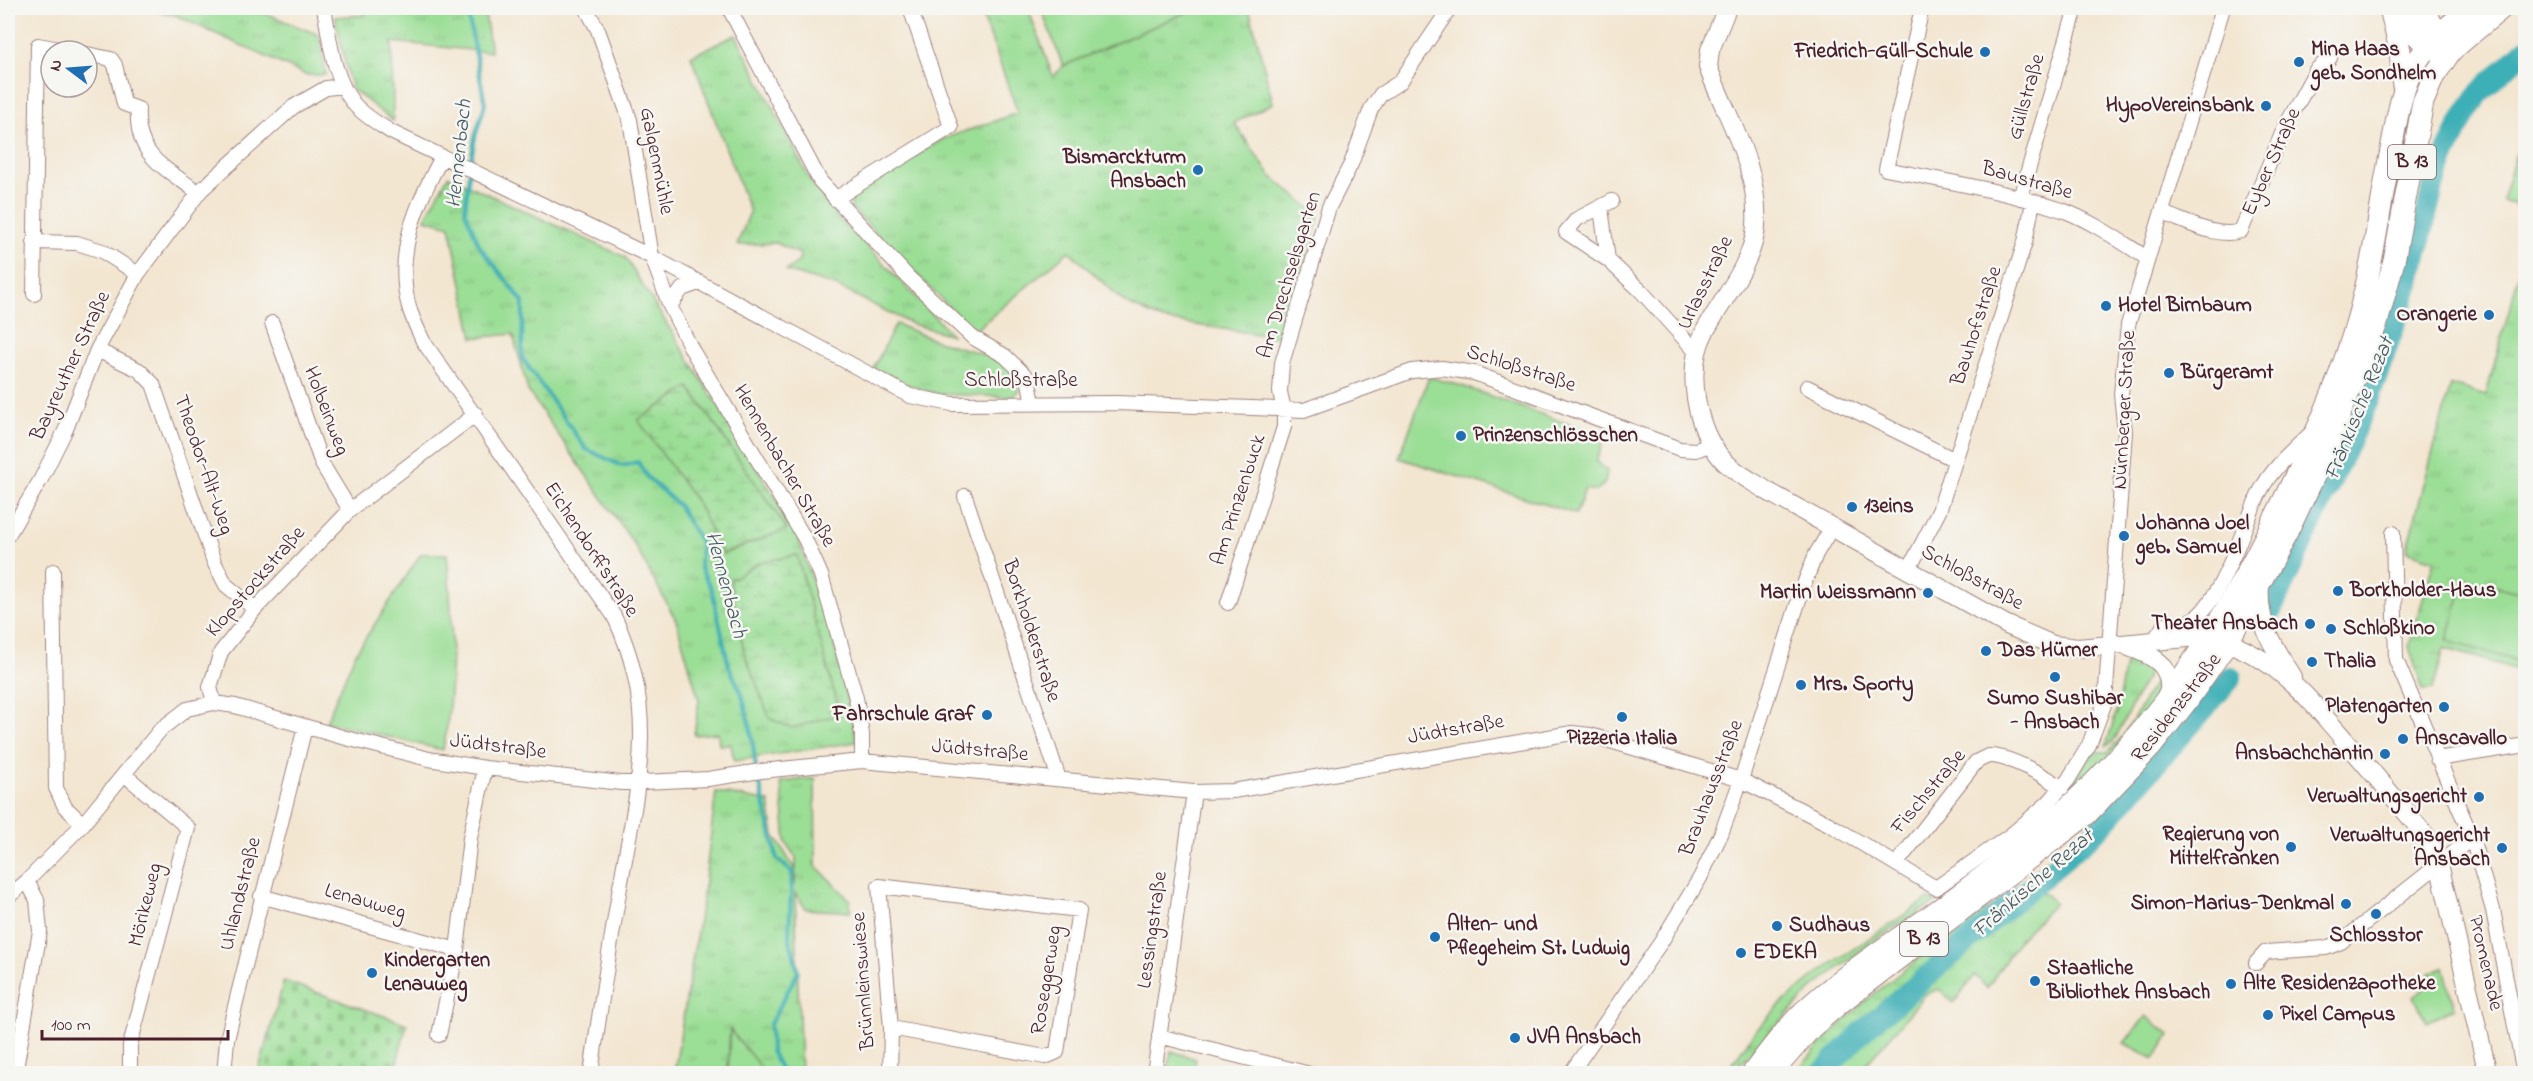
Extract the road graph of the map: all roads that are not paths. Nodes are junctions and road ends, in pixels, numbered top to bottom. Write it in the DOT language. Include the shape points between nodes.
graph roads {
  1 [pos="324,8"];
  2 [pos="586,8"];
  3 [pos="729,8"];
  4 [pos="910,8"];
  5 [pos="1450,8"];
  6 [pos="1727,8"];
  7 [pos="1922,8"];
  8 [pos="2076,8"];
  9 [pos="2223,8"];
  10 [pos="2390,8"];
  11 [pos="2403,8"];
  12 [pos="2423,8"];
  13 [pos="2473,8"];
  14 [pos="2502,8"];
  15 [pos="39,45"];
  16 [pos="2441,48"];
  17 [pos="99,56"];
  18 [pos="2330,58"];
  19 [pos="343,86"];
  20 [pos="2403,96"];
  21 [pos="442,157"];
  22 [pos="199,193"];
  23 [pos="835,199"];
  24 [pos="2026,200"];
  25 [pos="2162,213"];
  26 [pos="34,242"];
  27 [pos="652,257"];
  28 [pos="2147,258"];
  29 [pos="1608,260"];
  30 [pos="138,274"];
  31 [pos="699,283"];
  32 [pos="34,294"];
  33 [pos="670,306"];
  34 [pos="272,323"];
  35 [pos="97,350"];
  36 [pos="1698,354"];
  37 [pos="1807,387"];
  38 [pos="1033,403"];
  39 [pos="1284,410"];
  40 [pos="476,414"];
  41 [pos="2316,429"];
  42 [pos="1712,444"];
  43 [pos="1955,460"];
  44 [pos="965,496"];
  45 [pos="350,510"];
  46 [pos="1832,527"];
  47 [pos="2393,533"];
  48 [pos="8,534"];
  49 [pos="1909,569"];
  50 [pos="53,571"];
  51 [pos="2260,584"];
  52 [pos="1228,603"];
  53 [pos="255,609"];
  54 [pos="2218,639"];
  55 [pos="2152,643"];
  56 [pos="2117,646"];
  57 [pos="2298,686"];
  58 [pos="2168,697"];
  59 [pos="214,703"];
  60 [pos="305,727"];
  61 [pos="2526,745"];
  62 [pos="2437,759"];
  63 [pos="862,761"];
  64 [pos="485,768"];
  65 [pos="125,775"];
  66 [pos="1059,779"];
  67 [pos="1741,780"];
  68 [pos="640,782"];
  69 [pos="2062,788"];
  70 [pos="1194,792"];
  71 [pos="82,824"];
  72 [pos="2472,838"];
  73 [pos="1897,863"];
  74 [pos="2439,864"];
  75 [pos="27,881"];
  76 [pos="879,886"];
  77 [pos="261,896"];
  78 [pos="8,897"];
  79 [pos="457,950"];
  80 [pos="2256,963"];
  81 [pos="891,1028"];
  82 [pos="439,1035"];
  83 [pos="1160,1036"];
  84 [pos="15,1074"];
  85 [pos="130,1074"];
  86 [pos="224,1074"];
  87 [pos="591,1074"];
  88 [pos="890,1074"];
  89 [pos="1154,1074"];
  90 [pos="1310,1074"];
  91 [pos="1570,1074"];
  92 [pos="1752,1074"];
  93 [pos="1771,1074"];
  94 [pos="2488,1074"];
  95 [pos="2524,1074"];
  1 -- 19 [label="street"];
  2 -- 27 [label="street, Galgenmühle" via="598,30 630,120"];
  3 -- 23 [label="street" via="820,181"];
  4 -- 23 [label="street" via="951,127"];
  5 -- 39 [label="street, Am Drechselsgarten" via="1400,82 1381,94 1371,109 1351,164 1329,207 1282,363 1280,392"];
  6 -- 36 [label="street, Urlasstraße" via="1710,50 1708,67 1749,163 1757,202 1756,229 1749,255 1703,334"];
  7 -- 24 [label="street, Baustraße" via="1886,169"];
  8 -- 24 [label="street, Güllstraße"];
  9 -- 25 [label="street, Nürnberger Straße"];
  10 -- 20 [label="main road" via="2400,50"];
  11 -- 16 [label="main road" via="2410,25"];
  12 -- 16 [label="main road"];
  13 -- 16 [label="main road, B 13"];
  14 -- 16 [label="main road, B 13"];
  15 -- 26 [label="street"];
  16 -- 20 [label="main road, B 13" via="2413,70"];
  16 -- 51 [label="main road, Residenzstraße / B 13" via="2423,102 2394,261 2377,323 2319,466"];
  17 -- 22 [label="street" via="111,59 115,65 124,104 138,109 140,139 150,156"];
  18 -- 25 [label="street, Eyber Straße" via="2316,70 2284,129 2241,231 2219,233"];
  19 -- 21 [label="street" via="355,106 391,132"];
  19 -- 22 [label="street, Bayreuther Straße" via="326,88 293,107"];
  20 -- 41 [label="main road, Residenzstraße / B 13" via="2357,322"];
  21 -- 27 [label="street"];
  21 -- 40 [label="street, Eichendorffstraße" via="415,211 404,271 409,306 423,341"];
  22 -- 30 [label="street, Bayreuther Straße"];
  23 -- 38 [label="street" via="908,277 972,337 1005,356 1028,378"];
  24 -- 28 [label="street, Baustraße" via="2090,223"];
  24 -- 43 [label="street, Bauhofstraße" via="2025,242"];
  25 -- 28 [label="street, Nürnberger Straße"];
  26 -- 30 [label="street" via="77,243 102,251"];
  26 -- 32 [label="street"];
  27 -- 31 [label="street, Schloßstraße"];
  27 -- 33 [label="street, Hennenbacher Straße"];
  28 -- 56 [label="street, Nürnberger Straße" via="2128,325 2121,394 2125,432"];
  29 -- 29 [label="street" via="1606,204 1577,219 1566,232"];
  29 -- 36 [label="street"];
  30 -- 35 [label="street, Bayreuther Straße"];
  31 -- 33 [label="street" via="682,288"];
  31 -- 38 [label="street, Schloßstraße" via="910,396 952,404"];
  33 -- 63 [label="street, Hennenbacher Straße" via="692,350 805,539 821,575 856,698"];
  34 -- 45 [label="street, Holbeinweg" via="322,464"];
  35 -- 48 [label="street, Bayreuther Straße" via="66,429"];
  35 -- 53 [label="street, Theodor-Alt-Weg" via="139,370 153,384 214,562 226,585"];
  36 -- 42 [label="street, Urlasstraße" via="1697,401"];
  37 -- 43 [label="street"];
  38 -- 39 [label="street, Schloßstraße"];
  39 -- 42 [label="street, Schloßstraße" via="1304,410 1412,371 1442,368 1474,373 1680,450"];
  39 -- 52 [label="street, Am Prinzenbuck" via="1284,427"];
  40 -- 45 [label="street, Klopstockstraße"];
  40 -- 68 [label="street, Eichendorffstraße" via="620,628 641,703"];
  41 -- 54 [label="main road, Residenzstraße / B 13"];
  41 -- 55 [label="street" via="2277,466 2262,489 2201,613 2189,622 2165,624"];
  42 -- 46 [label="street, Schloßstraße" via="1732,468"];
  43 -- 49 [label="street, Bauhofstraße" via="1939,511"];
  44 -- 66 [label="street, Borkholderstraße"];
  45 -- 53 [label="street, Klopstockstraße"];
  46 -- 49 [label="street, Schloßstraße"];
  46 -- 67 [label="street, Brauhausstraße" via="1804,584"];
  47 -- 62 [label="street, Promenade" via="2396,660"];
  49 -- 56 [label="street, Schloßstraße" via="2007,625 2053,645"];
  50 -- 71 [label="street" via="56,788 64,807"];
  51 -- 54 [label="main road, Residenzstraße / B 13"];
  51 -- 57 [label="street" via="2258,605 2264,630"];
  53 -- 59 [label="street, Klopstockstraße" via="221,652 210,687"];
  54 -- 55 [label="street, Schloßstraße"];
  54 -- 57 [label="street, Promenade" via="2269,664"];
  54 -- 58 [label="main road, Residenzstraße / B 13"];
  54 -- 93 [label="main road, Residenzstraße / B 13" via="2187,701 2151,747 2086,815 1840,1002"];
  55 -- 56 [label="street, Schloßstraße"];
  56 -- 58 [label="street" via="2147,654 2162,666 2170,686"];
  56 -- 69 [label="street, Fischstraße" via="2105,702 2089,745"];
  57 -- 74 [label="street, Promenade" via="2426,836"];
  58 -- 92 [label="main road, Residenzstraße / B 13" via="2107,770 2036,835 1804,1011"];
  59 -- 60 [label="street, Jüdtstraße"];
  59 -- 65 [label="street" via="187,710 161,729"];
  60 -- 64 [label="street, Jüdtstraße" via="429,759"];
  60 -- 77 [label="street, Uhlandstraße"];
  61 -- 62 [label="street"];
  62 -- 72 [label="street, Promenade"];
  63 -- 66 [label="street, Jüdtstraße"];
  63 -- 68 [label="street, Jüdtstraße" via="708,779"];
  64 -- 68 [label="street, Jüdtstraße"];
  64 -- 79 [label="street" via="470,838"];
  65 -- 71 [label="street"];
  65 -- 85 [label="street, Mörikeweg" via="188,828 130,1045"];
  66 -- 70 [label="street, Jüdtstraße"];
  67 -- 70 [label="street, Jüdtstraße" via="1572,733 1233,791"];
  67 -- 73 [label="street, Fischstraße"];
  67 -- 91 [label="street, Brauhausstraße" via="1700,878 1662,942"];
  68 -- 87 [label="street, Eichendorffstraße"];
  69 -- 73 [label="street, Fischstraße" via="2012,834 1936,888"];
  69 -- 73 [label="street, Fischstraße" via="2050,779 1988,756 1976,762"];
  70 -- 83 [label="street, Lessingstraße"];
  71 -- 75 [label="street"];
  72 -- 74 [label="street"];
  72 -- 95 [label="street, Promenade" via="2493,910"];
  74 -- 80 [label="street" via="2341,942 2326,948 2266,952"];
  74 -- 94 [label="street, Promenade"];
  75 -- 78 [label="street"];
  75 -- 84 [label="street" via="37,900 40,931"];
  76 -- 81 [label="street, Brünnleinswiese"];
  76 -- 81 [label="street, Roseggerweg" via="1079,910 1057,1052 1045,1057"];
  77 -- 79 [label="street, Lenauweg"];
  77 -- 86 [label="street, Uhlandstraße" via="227,1040"];
  79 -- 82 [label="street"];
  81 -- 88 [label="street, Brünnleinswiese"];
  83 -- 89 [label="street, Lessingstraße"];
  83 -- 90 [label="street"];
}
